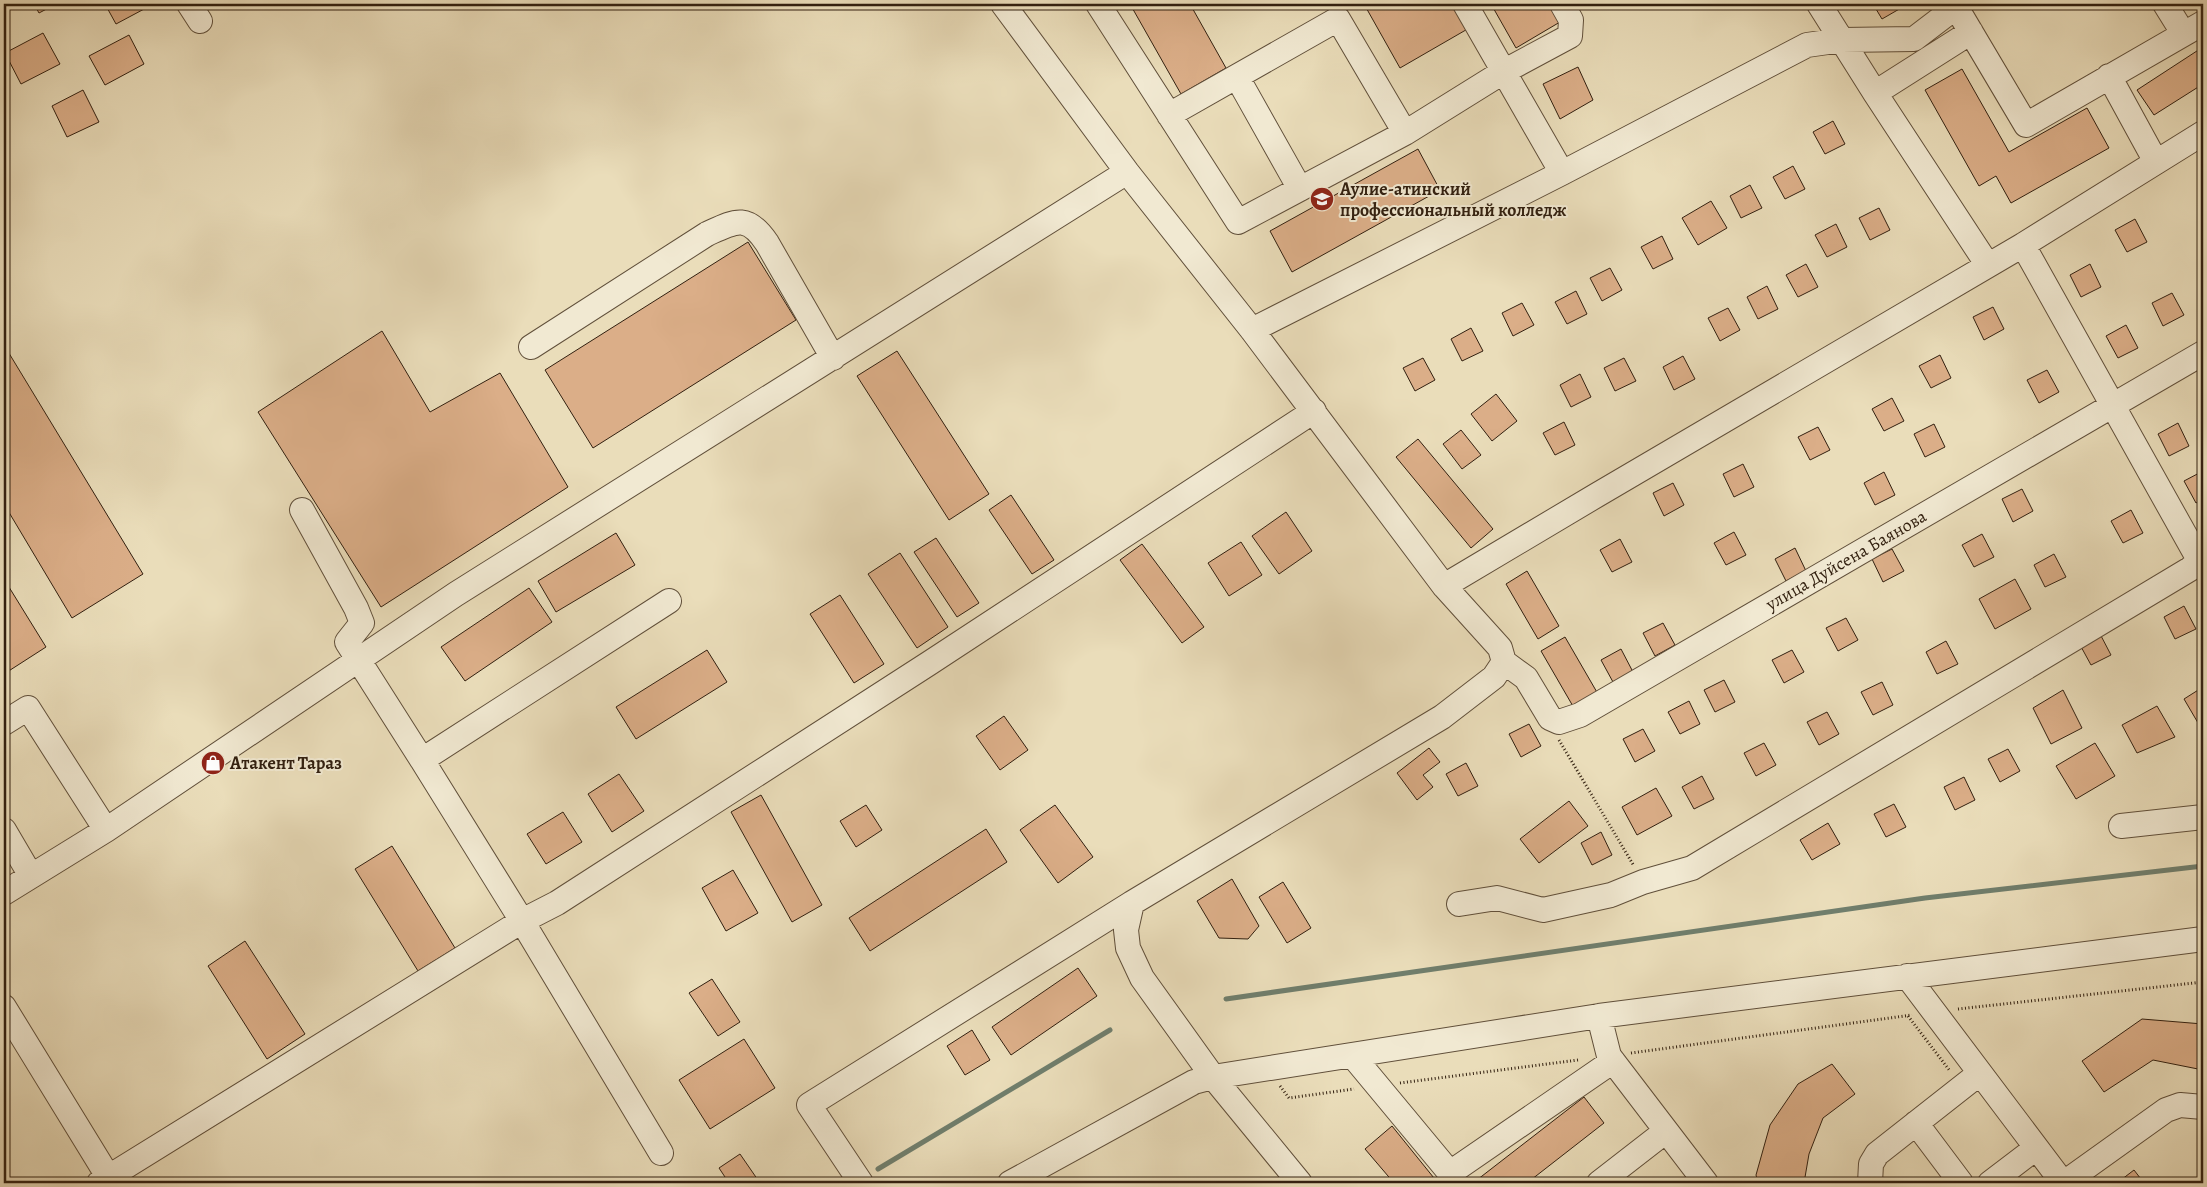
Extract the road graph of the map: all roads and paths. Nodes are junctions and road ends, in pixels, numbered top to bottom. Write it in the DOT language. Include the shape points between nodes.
graph roads {
  1 [pos="1003,4"];
  2 [pos="1098,4"];
  3 [pos="1465,4"];
  4 [pos="1562,4"];
  5 [pos="1819,4"];
  6 [pos="2165,4"];
  7 [pos="1957,5"];
  8 [pos="2193,28"];
  9 [pos="1970,32"];
  10 [pos="1842,40"];
  11 [pos="1503,72"];
  12 [pos="2109,76"];
  13 [pos="1236,77"];
  14 [pos="1874,93"];
  15 [pos="1169,115"];
  16 [pos="1404,133"];
  17 [pos="2203,133"];
  18 [pos="2156,162"];
  19 [pos="1127,172"];
  20 [pos="1562,173"];
  21 [pos="1300,189"];
  22 [pos="2023,245"];
  23 [pos="1987,264"];
  24 [pos="1252,330"];
  25 [pos="531,347"];
  26 [pos="2203,353"];
  27 [pos="833,358"];
  28 [pos="2113,405"];
  29 [pos="1314,411"];
  30 [pos="302,510"];
  31 [pos="2202,561"];
  32 [pos="1444,586"];
  33 [pos="668,601"];
  34 [pos="358,659"];
  35 [pos="1504,662"];
  36 [pos="1559,722"];
  37 [pos="4,723"];
  38 [pos="422,760"];
  39 [pos="2203,817"];
  40 [pos="2122,826"];
  41 [pos="4,830"];
  42 [pos="106,830"];
  43 [pos="31,876"];
  44 [pos="1643,882"];
  45 [pos="4,893"];
  46 [pos="1132,903"];
  47 [pos="1459,904"];
  48 [pos="522,921"];
  49 [pos="2203,939"];
  50 [pos="1907,976"];
  51 [pos="2203,982"];
  52 [pos="4,1007"];
  53 [pos="1934,1012"];
  54 [pos="1599,1016"];
  55 [pos="1352,1055"];
  56 [pos="1611,1058"];
  57 [pos="1266,1068"];
  58 [pos="1980,1072"];
  59 [pos="1213,1077"];
  60 [pos="1378,1086"];
  61 [pos="2203,1107"];
  62 [pos="1916,1123"];
  63 [pos="1666,1131"];
  64 [pos="2036,1148"];
  65 [pos="661,1154"];
  66 [pos="106,1181"];
  67 [pos="861,1183"];
  68 [pos="1010,1183"];
  69 [pos="1300,1183"];
  70 [pos="1598,1183"];
  71 [pos="1706,1183"];
  72 [pos="1870,1183"];
  73 [pos="1961,1183"];
  74 [pos="1990,1183"];
  75 [pos="2064,1183"];
  1 -- 19 [label="street"];
  2 -- 15 [label="street"];
  3 -- 11 [label="street"];
  4 -- 11 [label="street" via="1571,20 1570,36"];
  5 -- 10 [label="street"];
  6 -- 8 [label="street"];
  7 -- 9 [label="street"];
  7 -- 10 [label="street" via="1914,39"];
  8 -- 12 [label="street"];
  9 -- 12 [label="street" via="2026,125"];
  9 -- 14 [label="street"];
  10 -- 14 [label="street"];
  10 -- 20 [label="street" via="1807,45"];
  11 -- 16 [label="street"];
  11 -- 20 [label="street"];
  12 -- 18 [label="street"];
  13 -- 15 [label="street"];
  13 -- 16 [label="street" via="1338,19"];
  13 -- 21 [label="street"];
  14 -- 23 [label="street"];
  15 -- 21 [label="street" via="1238,222"];
  16 -- 21 [label="street"];
  17 -- 18 [label="street"];
  18 -- 22 [label="street"];
  19 -- 24 [label="street"];
  19 -- 27 [label="street"];
  20 -- 24 [label="street"];
  22 -- 23 [label="street"];
  22 -- 28 [label="street"];
  23 -- 32 [label="street"];
  24 -- 29 [label="street"];
  25 -- 27 [label="street" via="707,234 739,222 758,229"];
  26 -- 28 [label="street, улица Дуйсена Баянова"];
  27 -- 34 [label="street"];
  28 -- 31 [label="street"];
  28 -- 36 [label="street, улица Дуйсена Баянова" via="1580,715"];
  29 -- 32 [label="street"];
  29 -- 48 [label="street" via="640,850 557,903"];
  30 -- 34 [label="street" via="362,623 347,642"];
  31 -- 44 [label="street" via="1692,868"];
  32 -- 35 [label="street" via="1500,648"];
  33 -- 38 [label="street"];
  34 -- 38 [label="street"];
  34 -- 42 [label="street"];
  35 -- 36 [label="street" via="1526,678 1550,718"];
  35 -- 46 [label="street" via="1494,677 1442,717"];
  36 -- 44 [label="path" via="1560,742"];
  37 -- 42 [label="street" via="28,708"];
  38 -- 48 [label="street"];
  39 -- 40 [label="street"];
  41 -- 43 [label="street"];
  42 -- 43 [label="street"];
  43 -- 45 [label="street"];
  44 -- 47 [label="street" via="1611,895 1543,910 1497,898"];
  46 -- 59 [label="street" via="1126,930 1128,948 1142,978"];
  46 -- 67 [label="street" via="809,1105"];
  48 -- 65 [label="street"];
  48 -- 66 [label="street"];
  49 -- 50 [label="street"];
  50 -- 53 [label="street"];
  50 -- 54 [label="street"];
  51 -- 53 [label="path"];
  52 -- 66 [label="street"];
  53 -- 56 [label="path"];
  53 -- 58 [label="street"];
  54 -- 55 [label="street"];
  54 -- 56 [label="street"];
  55 -- 57 [label="street"];
  55 -- 60 [label="street"];
  56 -- 60 [label="path"];
  56 -- 60 [label="street" via="1450,1173"];
  56 -- 63 [label="street"];
  57 -- 59 [label="street"];
  57 -- 60 [label="path" via="1289,1098"];
  58 -- 62 [label="street"];
  58 -- 64 [label="street"];
  59 -- 68 [label="street" via="1194,1082"];
  59 -- 69 [label="street"];
  61 -- 75 [label="street" via="2180,1106 2166,1110"];
  62 -- 72 [label="street" via="1877,1154 1871,1164"];
  62 -- 73 [label="street"];
  63 -- 70 [label="street"];
  63 -- 71 [label="street"];
  64 -- 74 [label="street"];
  64 -- 75 [label="street"];
}
